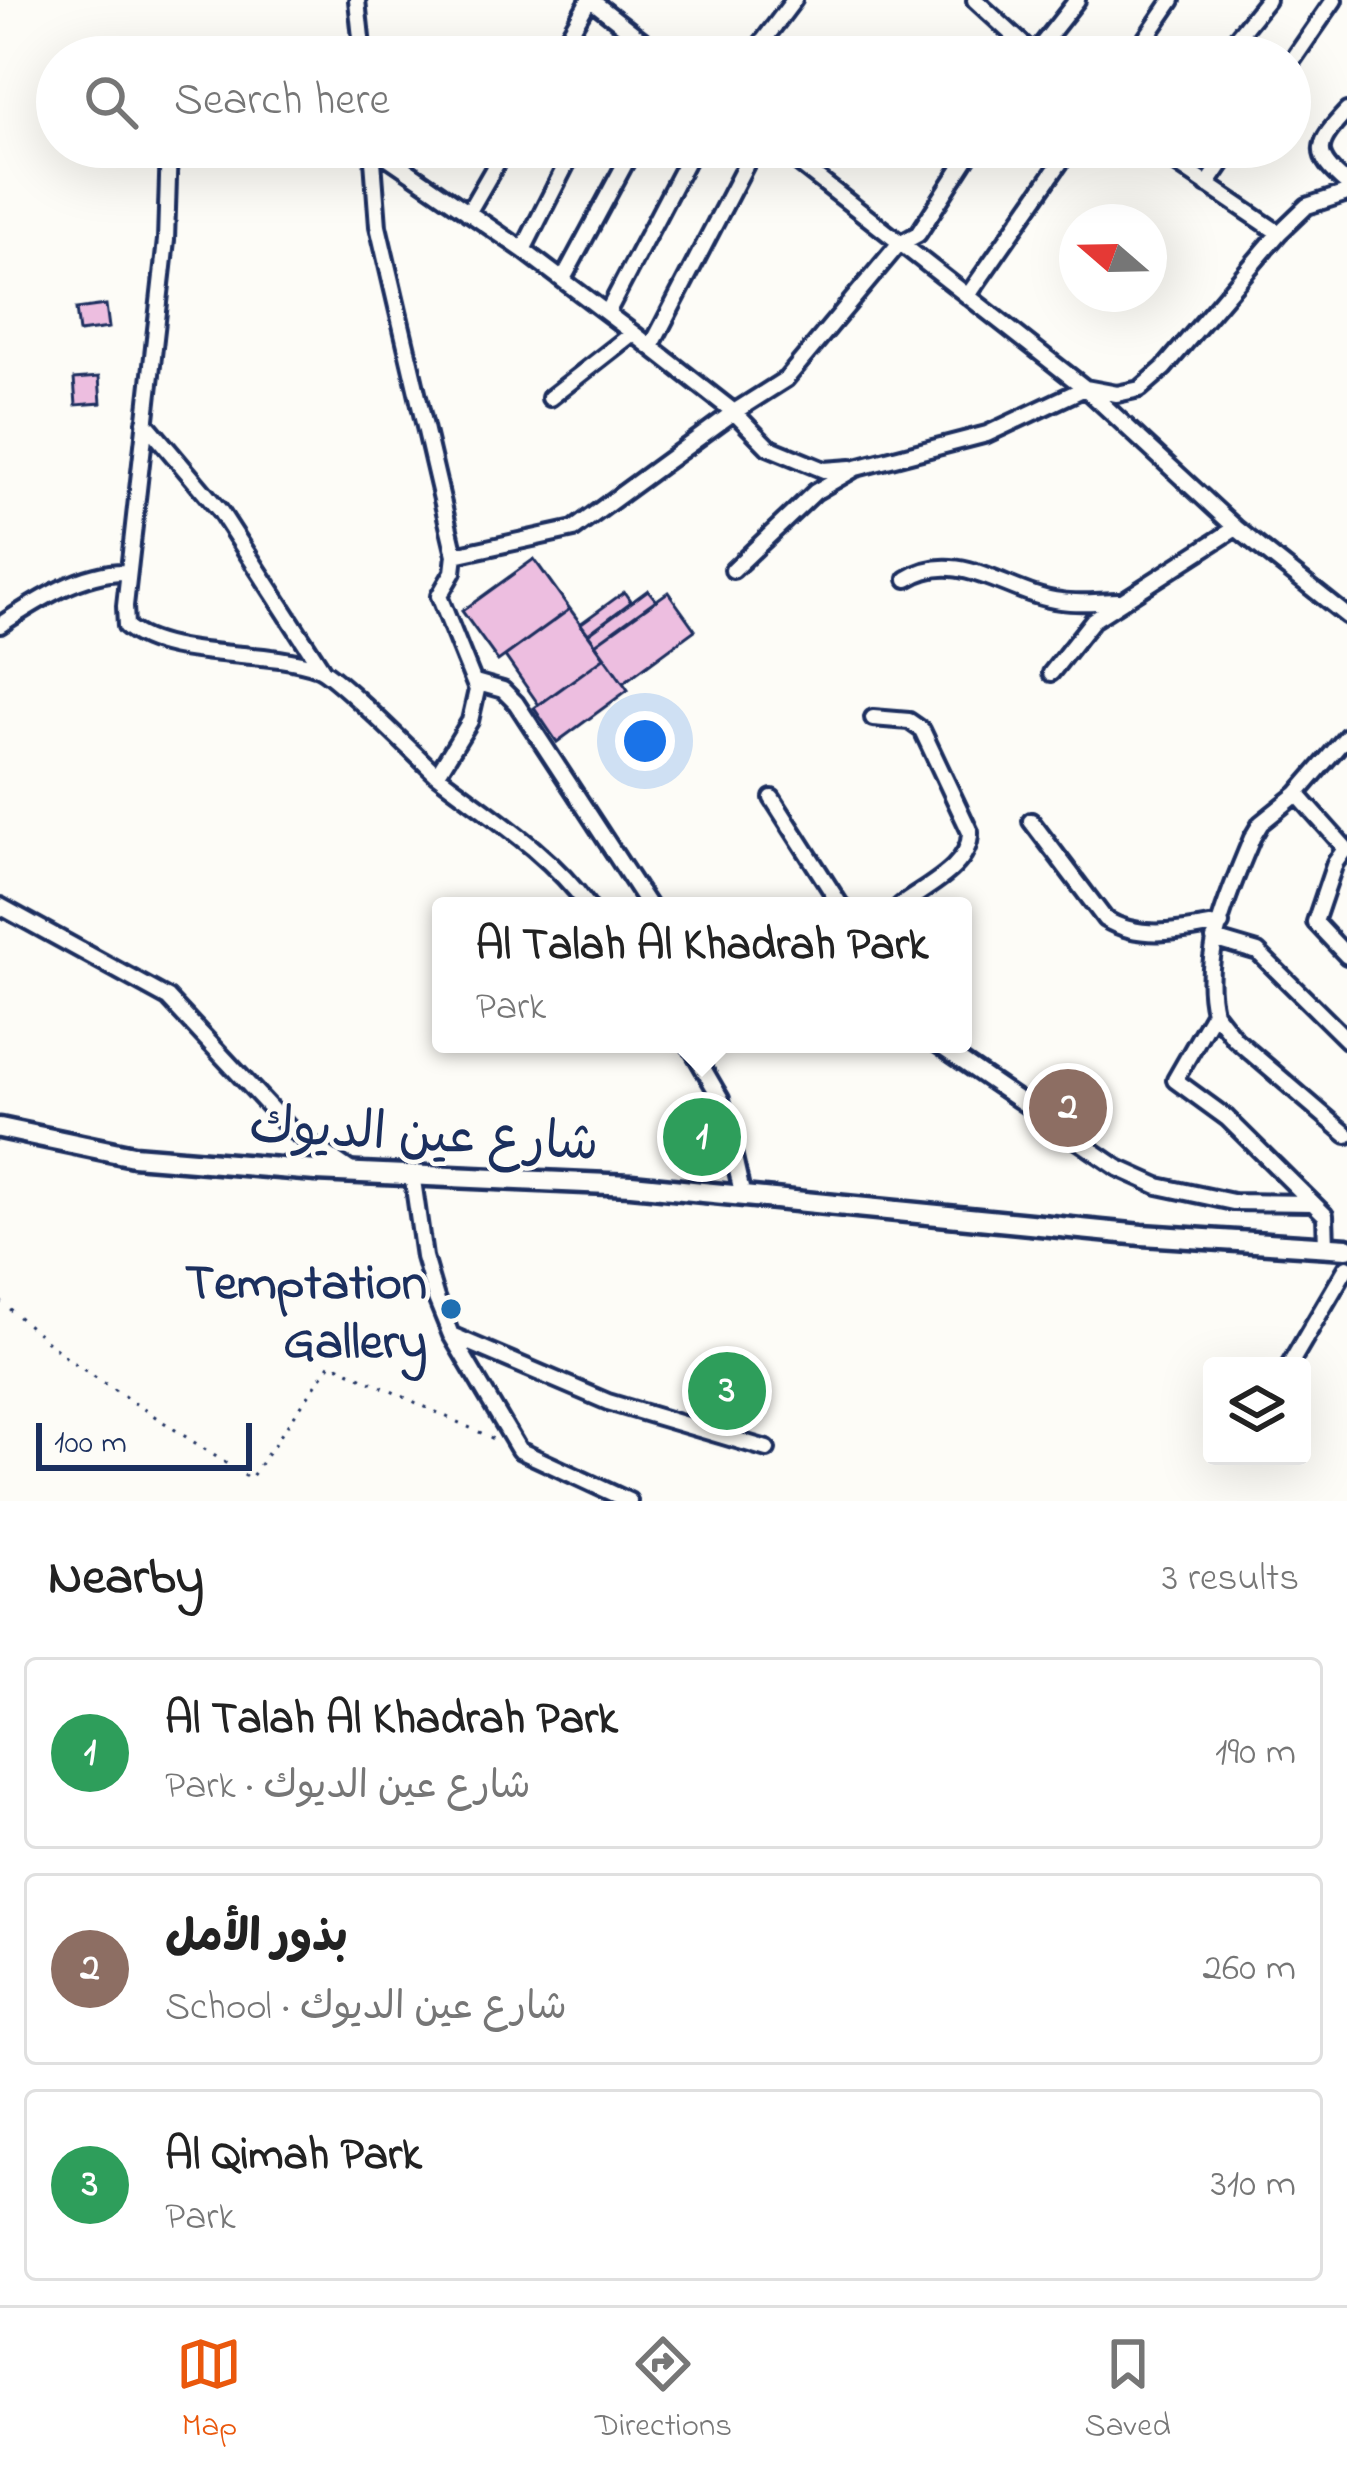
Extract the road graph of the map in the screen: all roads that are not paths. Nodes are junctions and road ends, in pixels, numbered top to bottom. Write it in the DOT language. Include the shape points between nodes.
graph roads {
  1 [pos="357,0"];
  2 [pos="590,0"];
  3 [pos="794,0"];
  4 [pos="975,0"];
  5 [pos="1077,0"];
  6 [pos="1172,0"];
  7 [pos="1267,0"];
  8 [pos="1334,0"];
  9 [pos="633,33"];
  10 [pos="361,36"];
  11 [pos="569,36"];
  12 [pos="631,36"];
  13 [pos="637,36"];
  14 [pos="767,36"];
  15 [pos="1013,36"];
  16 [pos="1052,36"];
  17 [pos="1147,36"];
  18 [pos="1238,36"];
  19 [pos="1309,36"];
  20 [pos="1347,111"];
  21 [pos="168,168"];
  22 [pos="374,168"];
  23 [pos="403,168"];
  24 [pos="494,168"];
  25 [pos="564,168"];
  26 [pos="623,168"];
  27 [pos="683,168"];
  28 [pos="744,168"];
  29 [pos="804,168"];
  30 [pos="960,168"];
  31 [pos="1057,168"];
  32 [pos="1183,168"];
  33 [pos="1218,168"];
  34 [pos="1207,184"];
  35 [pos="1347,184"];
  36 [pos="1347,193"];
  37 [pos="468,213"];
  38 [pos="1279,233"];
  39 [pos="898,244"];
  40 [pos="523,250"];
  41 [pos="563,279"];
  42 [pos="970,295"];
  43 [pos="608,313"];
  44 [pos="634,333"];
  45 [pos="652,345"];
  46 [pos="1085,388"];
  47 [pos="550,398"];
  48 [pos="734,412"];
  49 [pos="146,422"];
  50 [pos="856,468"];
  51 [pos="1236,528"];
  52 [pos="455,555"];
  53 [pos="733,570"];
  54 [pos="128,572"];
  55 [pos="908,579"];
  56 [pos="1119,601"];
  57 [pos="1347,616"];
  58 [pos="0,625"];
  59 [pos="322,669"];
  60 [pos="1052,673"];
  61 [pos="475,682"];
  62 [pos="873,718"];
  63 [pos="1347,736"];
  64 [pos="437,775"];
  65 [pos="1297,794"];
  66 [pos="772,798"];
  67 [pos="1031,821"];
  68 [pos="1346,850"];
  69 [pos="581,897"];
  70 [pos="643,897"];
  71 [pos="835,897"];
  72 [pos="912,897"];
  73 [pos="0,906"];
  74 [pos="1218,931"];
  75 [pos="1347,956"];
  76 [pos="1214,1012"];
  77 [pos="1347,1040"];
  78 [pos="693,1053"];
  79 [pos="950,1053"];
  80 [pos="0,1128"];
  81 [pos="1347,1136"];
  82 [pos="350,1170"];
  83 [pos="412,1173"];
  84 [pos="742,1197"];
  85 [pos="1312,1202"];
  86 [pos="1326,1246"];
  87 [pos="1347,1249"];
  88 [pos="1347,1267"];
  89 [pos="451,1335"];
  90 [pos="1294,1357"];
  91 [pos="767,1449"];
  92 [pos="628,1501"];
  1 -- 10 [label="street"];
  2 -- 9 [label="street"];
  2 -- 11 [label="street"];
  3 -- 14 [label="street"];
  4 -- 15 [label="street"];
  5 -- 16 [label="street"];
  6 -- 17 [label="street"];
  7 -- 18 [label="street"];
  8 -- 19 [label="street"];
  9 -- 12 [label="street"];
  9 -- 13 [label="street"];
  20 -- 35 [label="street" via="1321,148 1324,165"];
  21 -- 49 [label="street"];
  22 -- 52 [label="street" via="378,226"];
  23 -- 37 [label="street"];
  24 -- 37 [label="street"];
  25 -- 40 [label="street"];
  26 -- 41 [label="street"];
  27 -- 43 [label="street"];
  28 -- 45 [label="street"];
  29 -- 39 [label="street"];
  30 -- 39 [label="street" via="918,234"];
  31 -- 42 [label="street"];
  32 -- 34 [label="street"];
  33 -- 34 [label="street"];
  34 -- 38 [label="street"];
  36 -- 38 [label="street" via="1307,206"];
  37 -- 40 [label="street"];
  38 -- 46 [label="street" via="1141,389"];
  39 -- 42 [label="street"];
  39 -- 48 [label="street" via="786,379"];
  40 -- 41 [label="street"];
  41 -- 43 [label="street"];
  42 -- 46 [label="street"];
  43 -- 44 [label="street"];
  44 -- 45 [label="street"];
  44 -- 47 [label="street"];
  45 -- 48 [label="street"];
  46 -- 50 [label="street" via="987,434"];
  46 -- 51 [label="street"];
  48 -- 50 [label="street" via="768,447 824,470"];
  48 -- 52 [label="street" via="574,529"];
  49 -- 54 [label="street"];
  49 -- 59 [label="street" via="220,511"];
  50 -- 53 [label="street" via="815,492"];
  51 -- 56 [label="street"];
  51 -- 57 [label="street"];
  52 -- 61 [label="street" via="440,596"];
  54 -- 58 [label="street" via="91,578"];
  54 -- 59 [label="street" via="126,626 138,636"];
  55 -- 56 [label="street" via="952,566 1060,602"];
  56 -- 60 [label="street" via="1093,620"];
  59 -- 64 [label="street"];
  61 -- 64 [label="street" via="470,721"];
  61 -- 70 [label="street" via="516,703"];
  62 -- 72 [label="street" via="922,730 970,832 962,861"];
  63 -- 65 [label="street"];
  64 -- 69 [label="street"];
  65 -- 68 [label="street"];
  65 -- 74 [label="street" via="1252,838"];
  66 -- 71 [label="street"];
  67 -- 74 [label="street" via="1120,928"];
  68 -- 75 [label="street" via="1315,922"];
  73 -- 82 [label="street" via="168,998 290,1129"];
  74 -- 76 [label="street"];
  74 -- 77 [label="street" via="1258,952"];
  76 -- 81 [label="street" via="1234,1039"];
  76 -- 85 [label="street" via="1175,1080 1227,1118"];
  78 -- 84 [label="street" via="721,1100"];
  79 -- 85 [label="street" via="1118,1168 1158,1186 1233,1202"];
  80 -- 82 [label="main road, شارع عين الديوك" via="133,1156"];
  82 -- 83 [label="main road, شارع عين الديوك"];
  83 -- 84 [label="main road, شارع عين الديوك"];
  83 -- 89 [label="street" via="424,1257"];
  84 -- 86 [label="main road, شارع عين الديوك"];
  85 -- 86 [label="street" via="1325,1215"];
  86 -- 87 [label="main road, شارع عين الديوك"];
  88 -- 90 [label="street"];
  89 -- 91 [label="street" via="608,1402"];
  89 -- 92 [label="street" via="519,1450"];
}
